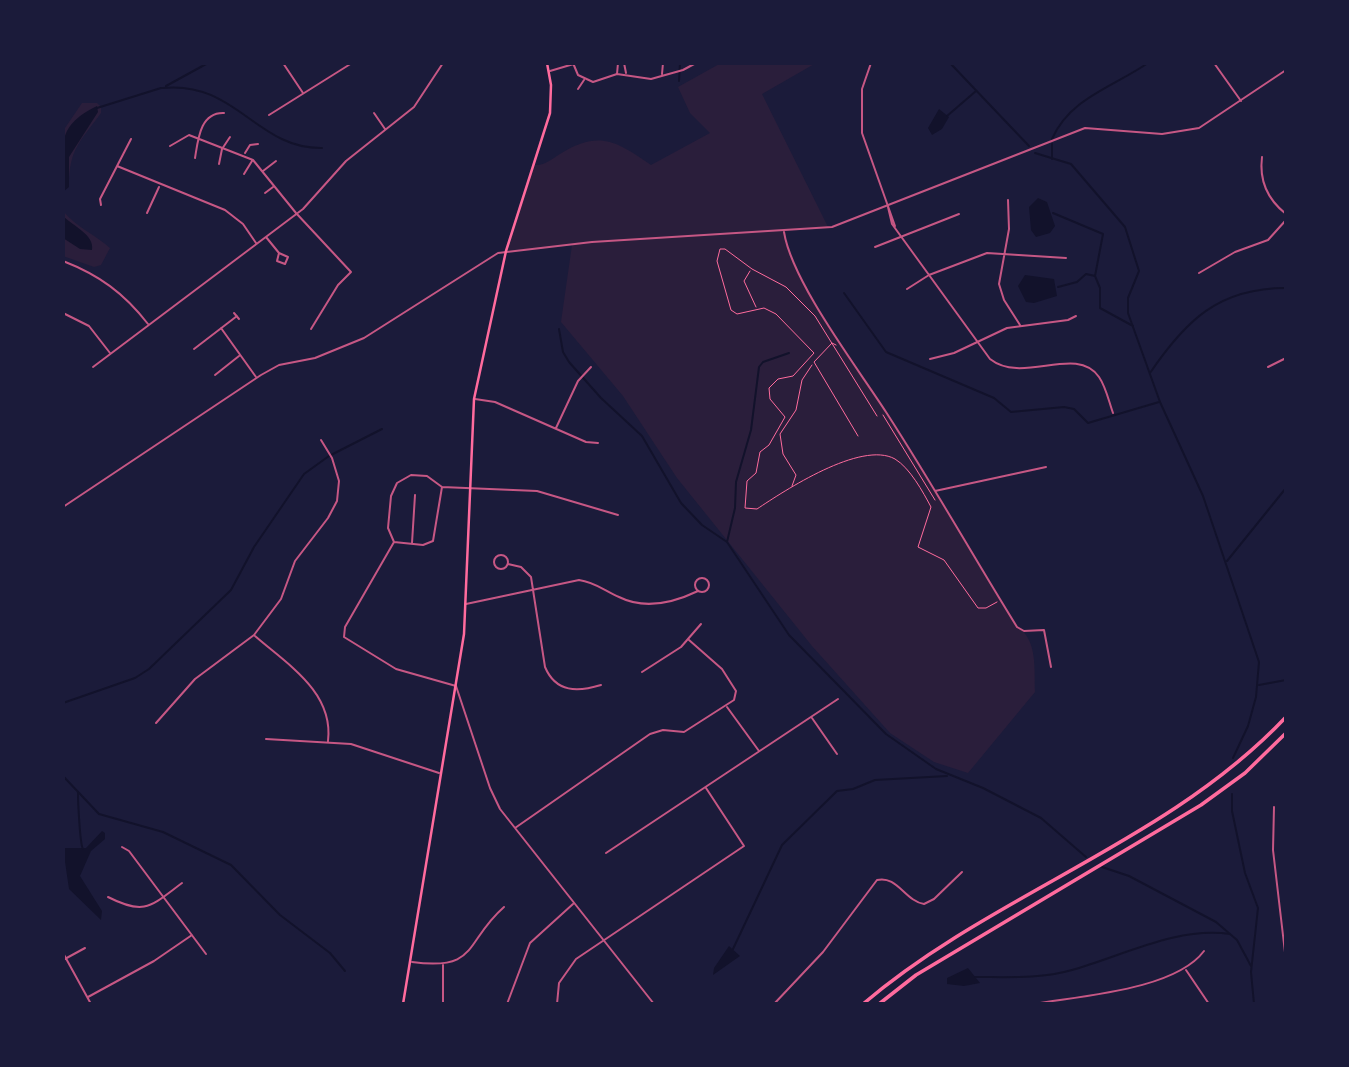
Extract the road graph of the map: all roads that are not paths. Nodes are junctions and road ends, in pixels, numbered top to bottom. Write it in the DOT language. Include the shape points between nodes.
graph roads {
  1 [pos="284,63"];
  2 [pos="352,63"];
  3 [pos="443,63"];
  4 [pos="547,63"];
  5 [pos="578,63"];
  6 [pos="618,63"];
  7 [pos="624,63"];
  8 [pos="663,63"];
  9 [pos="696,63"];
  10 [pos="871,63"];
  11 [pos="1214,63"];
  12 [pos="573,64"];
  13 [pos="1286,70"];
  14 [pos="550,71"];
  15 [pos="626,74"];
  16 [pos="617,75"];
  17 [pos="662,75"];
  18 [pos="585,80"];
  19 [pos="578,89"];
  20 [pos="303,93"];
  21 [pos="1241,101"];
  22 [pos="224,113"];
  23 [pos="374,113"];
  24 [pos="269,115"];
  25 [pos="385,130"];
  26 [pos="230,137"];
  27 [pos="198,138"];
  28 [pos="131,139"];
  29 [pos="258,144"];
  30 [pos="170,146"];
  31 [pos="222,149"];
  32 [pos="245,154"];
  33 [pos="1262,157"];
  34 [pos="195,158"];
  35 [pos="253,160"];
  36 [pos="276,161"];
  37 [pos="219,164"];
  38 [pos="117,166"];
  39 [pos="262,172"];
  40 [pos="244,174"];
  41 [pos="159,186"];
  42 [pos="274,186"];
  43 [pos="265,193"];
  44 [pos="1008,200"];
  45 [pos="101,205"];
  46 [pos="887,206"];
  47 [pos="296,213"];
  48 [pos="147,214"];
  49 [pos="959,214"];
  50 [pos="1286,214"];
  51 [pos="1286,220"];
  52 [pos="784,231"];
  53 [pos="266,236"];
  54 [pos="902,236"];
  55 [pos="256,243"];
  56 [pos="875,247"];
  57 [pos="506,251"];
  58 [pos="1005,252"];
  59 [pos="279,253"];
  60 [pos="1066,258"];
  61 [pos="63,261"];
  62 [pos="1199,273"];
  63 [pos="929,275"];
  64 [pos="907,289"];
  65 [pos="63,313"];
  66 [pos="1076,316"];
  67 [pos="239,320"];
  68 [pos="149,325"];
  69 [pos="1020,326"];
  70 [pos="221,328"];
  71 [pos="311,329"];
  72 [pos="978,342"];
  73 [pos="194,349"];
  74 [pos="111,353"];
  75 [pos="240,355"];
  76 [pos="1286,358"];
  77 [pos="930,359"];
  78 [pos="93,367"];
  79 [pos="591,367"];
  80 [pos="1268,367"];
  81 [pos="215,375"];
  82 [pos="256,378"];
  83 [pos="474,399"];
  84 [pos="1113,413"];
  85 [pos="556,429"];
  86 [pos="321,440"];
  87 [pos="598,443"];
  88 [pos="1046,467"];
  89 [pos="442,487"];
  90 [pos="468,487"];
  91 [pos="934,491"];
  92 [pos="415,495"];
  93 [pos="63,507"];
  94 [pos="618,515"];
  95 [pos="394,542"];
  96 [pos="411,544"];
  97 [pos="508,564"];
  98 [pos="535,589"];
  99 [pos="698,591"];
  100 [pos="465,605"];
  101 [pos="702,624"];
  102 [pos="254,635"];
  103 [pos="689,640"];
  104 [pos="1051,667"];
  105 [pos="642,672"];
  106 [pos="601,685"];
  107 [pos="456,686"];
  108 [pos="838,699"];
  109 [pos="726,705"];
  110 [pos="1286,717"];
  111 [pos="811,718"];
  112 [pos="156,723"];
  113 [pos="1286,733"];
  114 [pos="266,739"];
  115 [pos="327,742"];
  116 [pos="759,752"];
  117 [pos="837,754"];
  118 [pos="440,774"];
  119 [pos="706,788"];
  120 [pos="1275,807"];
  121 [pos="514,828"];
  122 [pos="122,847"];
  123 [pos="606,853"];
  124 [pos="962,872"];
  125 [pos="182,883"];
  126 [pos="165,896"];
  127 [pos="108,897"];
  128 [pos="574,904"];
  129 [pos="503,907"];
  130 [pos="192,934"];
  131 [pos="602,939"];
  132 [pos="85,948"];
  133 [pos="1204,951"];
  134 [pos="63,953"];
  135 [pos="206,954"];
  136 [pos="64,959"];
  137 [pos="1286,961"];
  138 [pos="411,962"];
  139 [pos="443,964"];
  140 [pos="1185,968"];
  141 [pos="88,997"];
  142 [pos="91,1004"];
  143 [pos="404,1004"];
  144 [pos="443,1004"];
  145 [pos="506,1004"];
  146 [pos="556,1004"];
  147 [pos="654,1004"];
  148 [pos="774,1004"];
  149 [pos="863,1004"];
  150 [pos="879,1004"];
  151 [pos="1034,1004"];
  152 [pos="1209,1004"];
  1 -- 20 [label="street"];
  2 -- 20 [label="street"];
  3 -- 25 [label="street" via="414,107"];
  4 -- 14 [label="main road"];
  5 -- 12 [label="street"];
  6 -- 16 [label="street"];
  7 -- 15 [label="street"];
  8 -- 17 [label="street"];
  9 -- 17 [label="street"];
  10 -- 46 [label="street" via="862,89 862,133"];
  11 -- 21 [label="street"];
  12 -- 14 [label="street"];
  12 -- 18 [label="street"];
  13 -- 21 [label="street"];
  14 -- 57 [label="main road" via="550,113"];
  15 -- 16 [label="street"];
  15 -- 17 [label="street" via="646,79"];
  16 -- 18 [label="street" via="598,82"];
  18 -- 19 [label="street"];
  20 -- 24 [label="street"];
  21 -- 46 [label="street" via="1209,123 1182,132 1079,130"];
  22 -- 27 [label="street" via="207,119"];
  23 -- 25 [label="street"];
  25 -- 47 [label="street" via="346,161"];
  26 -- 31 [label="street"];
  27 -- 30 [label="street" via="184,136"];
  27 -- 31 [label="street"];
  27 -- 34 [label="street"];
  28 -- 38 [label="street"];
  29 -- 32 [label="street" via="250,145"];
  31 -- 32 [label="street"];
  31 -- 37 [label="street"];
  32 -- 35 [label="street"];
  33 -- 50 [label="street" via="1267,192"];
  35 -- 39 [label="street"];
  35 -- 40 [label="street"];
  36 -- 39 [label="street"];
  38 -- 41 [label="street"];
  38 -- 45 [label="street"];
  39 -- 42 [label="street"];
  41 -- 48 [label="street"];
  41 -- 55 [label="street" via="225,210 243,224"];
  42 -- 43 [label="street"];
  42 -- 47 [label="street"];
  44 -- 58 [label="street"];
  46 -- 52 [label="street" via="832,226"];
  46 -- 54 [label="street"];
  47 -- 53 [label="street"];
  47 -- 71 [label="street" via="351,272"];
  49 -- 54 [label="street"];
  51 -- 62 [label="street" via="1268,240 1235,251"];
  52 -- 57 [label="street"];
  52 -- 91 [label="street" via="788,252 805,282"];
  53 -- 55 [label="street"];
  53 -- 59 [label="street"];
  54 -- 56 [label="street"];
  54 -- 63 [label="street"];
  55 -- 68 [label="street"];
  57 -- 82 [label="street" via="487,258 364,338 315,358 279,365"];
  57 -- 83 [label="main road"];
  58 -- 60 [label="street"];
  58 -- 63 [label="street" via="980,255"];
  58 -- 69 [label="street" via="999,284"];
  61 -- 68 [label="street" via="115,288"];
  63 -- 64 [label="street"];
  63 -- 72 [label="street"];
  65 -- 74 [label="street" via="89,326"];
  66 -- 69 [label="street"];
  67 -- 70 [label="street" via="235,314"];
  68 -- 74 [label="street"];
  69 -- 72 [label="street"];
  70 -- 73 [label="street"];
  70 -- 75 [label="street"];
  72 -- 77 [label="street"];
  72 -- 84 [label="street" via="990,359 1007,368 1071,363 1088,367 1100,379"];
  74 -- 78 [label="street"];
  75 -- 81 [label="street"];
  75 -- 82 [label="street"];
  76 -- 80 [label="street"];
  79 -- 85 [label="street" via="578,381"];
  82 -- 93 [label="street"];
  83 -- 85 [label="street" via="495,402"];
  83 -- 90 [label="main road"];
  85 -- 87 [label="street"];
  86 -- 102 [label="street" via="339,481 337,501 295,561 276,608"];
  88 -- 91 [label="street"];
  89 -- 90 [label="street"];
  89 -- 95 [label="street" via="421,474 397,483 389,513 389,535"];
  89 -- 96 [label="street" via="436,537 428,544"];
  90 -- 94 [label="street" via="537,491"];
  90 -- 100 [label="main road"];
  91 -- 104 [label="street" via="1017,627 1025,632 1044,630"];
  92 -- 96 [label="street"];
  95 -- 96 [label="street"];
  95 -- 107 [label="street" via="344,635 396,669"];
  97 -- 97 [label="street" via="504,555 494,559 499,569"];
  97 -- 98 [label="street" via="526,571"];
  98 -- 99 [label="street" via="579,580 594,582 630,602 647,605"];
  98 -- 100 [label="street"];
  98 -- 106 [label="street" via="549,675 571,690"];
  99 -- 99 [label="street" via="708,589 705,578 696,580"];
  100 -- 107 [label="main road"];
  101 -- 103 [label="street"];
  102 -- 112 [label="street" via="195,679"];
  102 -- 115 [label="street" via="314,689 325,710"];
  103 -- 105 [label="street"];
  103 -- 109 [label="street" via="731,683 736,696"];
  107 -- 118 [label="main road"];
  107 -- 121 [label="street" via="490,788"];
  108 -- 111 [label="street"];
  109 -- 116 [label="street"];
  109 -- 121 [label="street" via="684,732 650,734"];
  110 -- 149 [label="highway" via="1210,786 939,948"];
  111 -- 116 [label="street"];
  111 -- 117 [label="street"];
  113 -- 150 [label="highway" via="1245,773 1201,805 961,947"];
  114 -- 115 [label="street"];
  115 -- 118 [label="street" via="362,747"];
  116 -- 119 [label="street"];
  118 -- 138 [label="main road"];
  119 -- 123 [label="street"];
  119 -- 131 [label="street" via="744,846"];
  120 -- 137 [label="street" via="1273,850"];
  121 -- 128 [label="street"];
  122 -- 126 [label="street"];
  124 -- 148 [label="street" via="923,904 890,880 877,880 823,952"];
  125 -- 126 [label="street"];
  126 -- 127 [label="street" via="136,909"];
  126 -- 130 [label="street"];
  128 -- 131 [label="street"];
  128 -- 145 [label="street" via="530,943"];
  129 -- 139 [label="street" via="472,950"];
  130 -- 135 [label="street"];
  130 -- 141 [label="street"];
  131 -- 146 [label="street" via="565,971"];
  131 -- 147 [label="street"];
  132 -- 136 [label="street"];
  133 -- 140 [label="street"];
  134 -- 136 [label="street"];
  136 -- 141 [label="street"];
  138 -- 139 [label="street"];
  138 -- 143 [label="main road"];
  139 -- 144 [label="street"];
  140 -- 151 [label="street" via="1124,988"];
  140 -- 152 [label="street"];
  141 -- 142 [label="street"];
}
